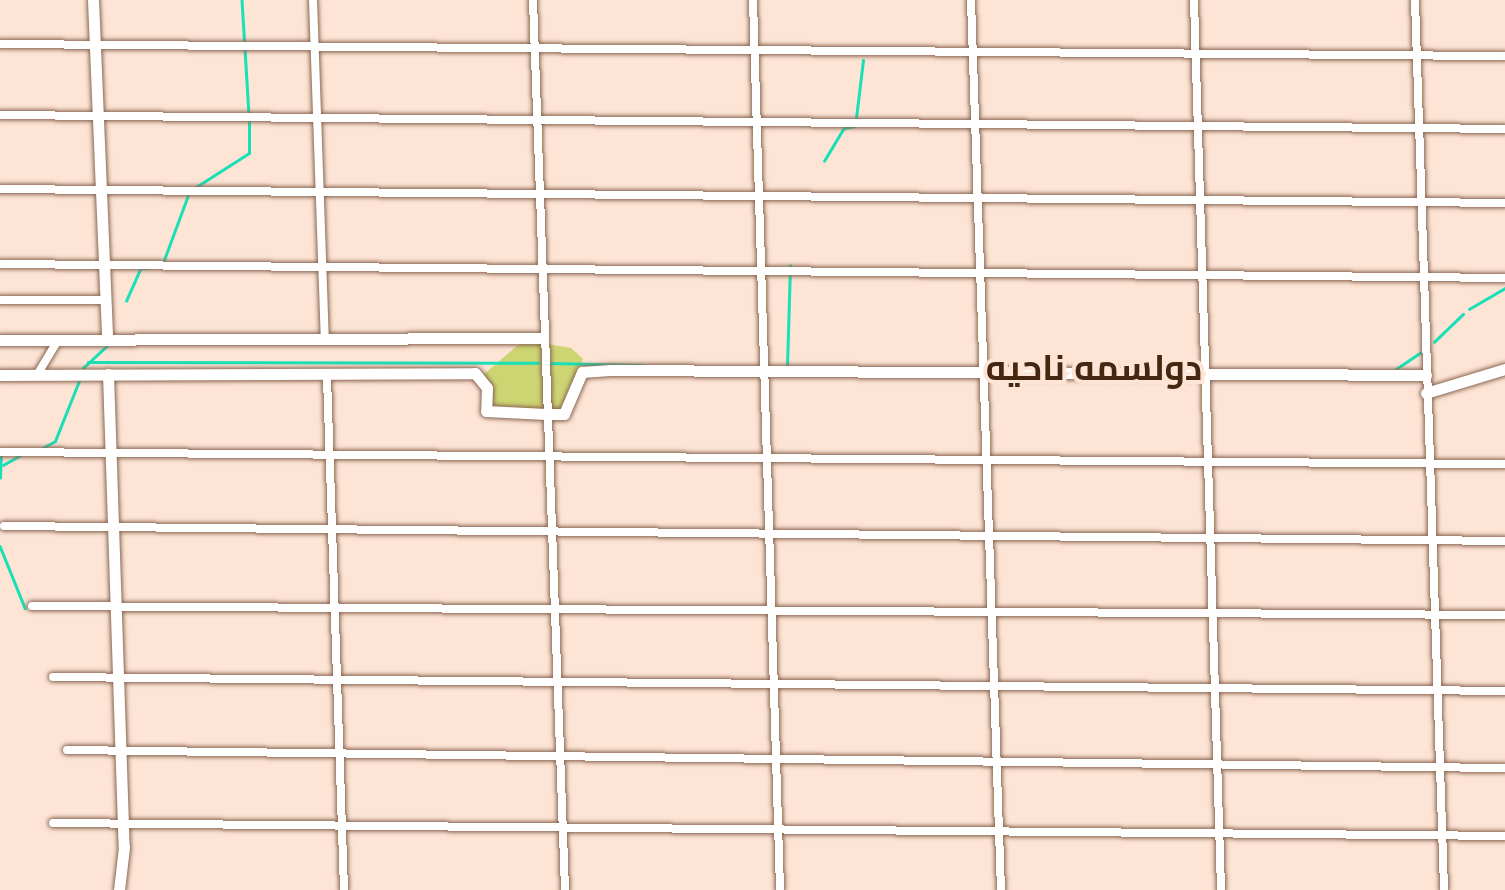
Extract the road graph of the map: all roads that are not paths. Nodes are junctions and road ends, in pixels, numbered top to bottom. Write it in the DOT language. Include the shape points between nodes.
graph roads {
  1 [pos="94,0"];
  2 [pos="314,0"];
  3 [pos="533,0"];
  4 [pos="753,0"];
  5 [pos="971,0"];
  6 [pos="1194,0"];
  7 [pos="1415,0"];
  8 [pos="0,44"];
  9 [pos="95,46"];
  10 [pos="315,48"];
  11 [pos="535,51"];
  12 [pos="974,51"];
  13 [pos="1195,52"];
  14 [pos="756,54"];
  15 [pos="1417,55"];
  16 [pos="1505,56"];
  17 [pos="0,116"];
  18 [pos="98,116"];
  19 [pos="317,118"];
  20 [pos="537,120"];
  21 [pos="758,121"];
  22 [pos="978,123"];
  23 [pos="1196,126"];
  24 [pos="1420,128"];
  25 [pos="1505,129"];
  26 [pos="0,189"];
  27 [pos="101,190"];
  28 [pos="320,192"];
  29 [pos="540,194"];
  30 [pos="760,196"];
  31 [pos="980,197"];
  32 [pos="1200,202"];
  33 [pos="1422,202"];
  34 [pos="1505,203"];
  35 [pos="0,264"];
  36 [pos="104,265"];
  37 [pos="322,267"];
  38 [pos="542,269"];
  39 [pos="762,271"];
  40 [pos="982,272"];
  41 [pos="1203,272"];
  42 [pos="1425,276"];
  43 [pos="1505,278"];
  44 [pos="0,300"];
  45 [pos="105,300"];
  46 [pos="542,338"];
  47 [pos="0,340"];
  48 [pos="59,340"];
  49 [pos="106,340"];
  50 [pos="325,341"];
  51 [pos="1505,369"];
  52 [pos="765,372"];
  53 [pos="108,374"];
  54 [pos="986,374"];
  55 [pos="0,375"];
  56 [pos="38,375"];
  57 [pos="1426,375"];
  58 [pos="327,377"];
  59 [pos="1204,377"];
  60 [pos="1426,392"];
  61 [pos="546,414"];
  62 [pos="0,452"];
  63 [pos="110,453"];
  64 [pos="330,455"];
  65 [pos="548,457"];
  66 [pos="768,459"];
  67 [pos="988,461"];
  68 [pos="1207,463"];
  69 [pos="1505,464"];
  70 [pos="1431,465"];
  71 [pos="4,526"];
  72 [pos="112,528"];
  73 [pos="331,530"];
  74 [pos="550,532"];
  75 [pos="770,534"];
  76 [pos="990,536"];
  77 [pos="1209,538"];
  78 [pos="1433,540"];
  79 [pos="1505,540"];
  80 [pos="32,606"];
  81 [pos="114,606"];
  82 [pos="334,608"];
  83 [pos="553,610"];
  84 [pos="772,612"];
  85 [pos="992,613"];
  86 [pos="1435,614"];
  87 [pos="1212,615"];
  88 [pos="1505,615"];
  89 [pos="53,676"];
  90 [pos="117,677"];
  91 [pos="336,680"];
  92 [pos="555,682"];
  93 [pos="774,684"];
  94 [pos="994,686"];
  95 [pos="1215,688"];
  96 [pos="1438,690"];
  97 [pos="1505,691"];
  98 [pos="67,750"];
  99 [pos="118,751"];
  100 [pos="339,754"];
  101 [pos="558,756"];
  102 [pos="776,758"];
  103 [pos="997,761"];
  104 [pos="1218,764"];
  105 [pos="1440,766"];
  106 [pos="1505,768"];
  107 [pos="53,823"];
  108 [pos="123,826"];
  109 [pos="341,827"];
  110 [pos="560,829"];
  111 [pos="778,831"];
  112 [pos="1000,832"];
  113 [pos="1220,832"];
  114 [pos="1442,836"];
  115 [pos="1505,836"];
  116 [pos="119,890"];
  117 [pos="344,890"];
  118 [pos="564,890"];
  119 [pos="780,890"];
  120 [pos="1002,890"];
  121 [pos="1221,890"];
  122 [pos="1444,890"];
  1 -- 9 [label="street"];
  2 -- 10 [label="street"];
  3 -- 11 [label="street"];
  4 -- 14 [label="street"];
  5 -- 12 [label="street"];
  6 -- 13 [label="street"];
  7 -- 15 [label="street"];
  8 -- 9 [label="street"];
  9 -- 10 [label="street"];
  9 -- 18 [label="street"];
  10 -- 11 [label="street"];
  10 -- 19 [label="street"];
  11 -- 14 [label="street"];
  11 -- 20 [label="street"];
  12 -- 13 [label="street"];
  12 -- 14 [label="street"];
  12 -- 22 [label="street"];
  13 -- 15 [label="street"];
  13 -- 23 [label="street"];
  14 -- 21 [label="street"];
  15 -- 16 [label="street"];
  15 -- 24 [label="street"];
  17 -- 18 [label="street"];
  18 -- 19 [label="street"];
  18 -- 27 [label="street"];
  19 -- 20 [label="street"];
  19 -- 28 [label="street"];
  20 -- 21 [label="street"];
  20 -- 29 [label="street"];
  21 -- 22 [label="street"];
  21 -- 30 [label="street"];
  22 -- 23 [label="street"];
  22 -- 31 [label="street"];
  23 -- 24 [label="street"];
  23 -- 32 [label="street"];
  24 -- 25 [label="street"];
  24 -- 33 [label="street"];
  26 -- 27 [label="street"];
  27 -- 28 [label="street"];
  27 -- 36 [label="street"];
  28 -- 29 [label="street"];
  28 -- 37 [label="street"];
  29 -- 30 [label="street"];
  29 -- 38 [label="street"];
  30 -- 31 [label="street"];
  30 -- 39 [label="street"];
  31 -- 32 [label="street"];
  31 -- 40 [label="street"];
  32 -- 33 [label="street"];
  32 -- 41 [label="street"];
  33 -- 34 [label="street"];
  33 -- 42 [label="street"];
  35 -- 36 [label="street"];
  36 -- 37 [label="street"];
  36 -- 45 [label="street"];
  37 -- 38 [label="street"];
  37 -- 50 [label="street"];
  38 -- 39 [label="street"];
  38 -- 46 [label="street"];
  39 -- 40 [label="street"];
  39 -- 52 [label="street"];
  40 -- 41 [label="street"];
  40 -- 54 [label="street"];
  41 -- 42 [label="street"];
  41 -- 59 [label="street"];
  42 -- 43 [label="street"];
  42 -- 57 [label="street"];
  44 -- 45 [label="street"];
  45 -- 49 [label="street"];
  46 -- 50 [label="street"];
  46 -- 61 [label="street"];
  47 -- 48 [label="street"];
  48 -- 49 [label="street"];
  48 -- 56 [label="street"];
  49 -- 50 [label="street"];
  51 -- 60 [label="street"];
  52 -- 54 [label="street"];
  52 -- 61 [label="street" via="582,372 564,414"];
  52 -- 66 [label="street"];
  53 -- 56 [label="street"];
  53 -- 58 [label="street"];
  53 -- 63 [label="street"];
  54 -- 59 [label="street"];
  54 -- 67 [label="street"];
  55 -- 56 [label="street"];
  57 -- 59 [label="street"];
  57 -- 60 [label="street"];
  58 -- 61 [label="street" via="474,373 488,388 486,410"];
  58 -- 64 [label="street"];
  59 -- 68 [label="street"];
  60 -- 70 [label="street"];
  61 -- 65 [label="street"];
  62 -- 63 [label="street"];
  63 -- 64 [label="street"];
  63 -- 72 [label="street"];
  64 -- 65 [label="street"];
  64 -- 73 [label="street"];
  65 -- 66 [label="street"];
  65 -- 74 [label="street"];
  66 -- 67 [label="street"];
  66 -- 75 [label="street"];
  67 -- 68 [label="street"];
  67 -- 76 [label="street"];
  68 -- 70 [label="street"];
  68 -- 77 [label="street"];
  69 -- 70 [label="street"];
  70 -- 78 [label="street"];
  71 -- 72 [label="street"];
  72 -- 73 [label="street"];
  72 -- 81 [label="street"];
  73 -- 74 [label="street"];
  73 -- 82 [label="street"];
  74 -- 75 [label="street"];
  74 -- 83 [label="street"];
  75 -- 76 [label="street"];
  75 -- 84 [label="street"];
  76 -- 77 [label="street"];
  76 -- 85 [label="street"];
  77 -- 78 [label="street"];
  77 -- 87 [label="street"];
  78 -- 79 [label="street"];
  78 -- 86 [label="street"];
  80 -- 81 [label="street"];
  81 -- 82 [label="street"];
  81 -- 90 [label="street"];
  82 -- 83 [label="street"];
  82 -- 91 [label="street"];
  83 -- 84 [label="street"];
  83 -- 92 [label="street"];
  84 -- 85 [label="street"];
  84 -- 93 [label="street"];
  85 -- 87 [label="street"];
  85 -- 94 [label="street"];
  86 -- 87 [label="street"];
  86 -- 88 [label="street"];
  86 -- 96 [label="street"];
  87 -- 95 [label="street"];
  89 -- 90 [label="street"];
  90 -- 91 [label="street"];
  90 -- 99 [label="street"];
  91 -- 92 [label="street"];
  91 -- 100 [label="street"];
  92 -- 93 [label="street"];
  92 -- 101 [label="street"];
  93 -- 94 [label="street"];
  93 -- 102 [label="street"];
  94 -- 95 [label="street"];
  94 -- 103 [label="street"];
  95 -- 96 [label="street"];
  95 -- 104 [label="street"];
  96 -- 97 [label="street"];
  96 -- 105 [label="street"];
  98 -- 99 [label="street"];
  99 -- 100 [label="street"];
  99 -- 108 [label="street"];
  100 -- 101 [label="street"];
  100 -- 109 [label="street"];
  101 -- 102 [label="street"];
  101 -- 110 [label="street"];
  102 -- 103 [label="street"];
  102 -- 111 [label="street"];
  103 -- 104 [label="street"];
  103 -- 112 [label="street"];
  104 -- 105 [label="street"];
  104 -- 113 [label="street"];
  105 -- 106 [label="street"];
  105 -- 114 [label="street"];
  107 -- 108 [label="street"];
  108 -- 109 [label="street"];
  108 -- 116 [label="street"];
  109 -- 110 [label="street"];
  109 -- 117 [label="street"];
  110 -- 111 [label="street"];
  110 -- 118 [label="street"];
  111 -- 112 [label="street"];
  111 -- 119 [label="street"];
  112 -- 113 [label="street"];
  112 -- 120 [label="street"];
  113 -- 114 [label="street"];
  113 -- 121 [label="street"];
  114 -- 115 [label="street"];
  114 -- 122 [label="street"];
}
